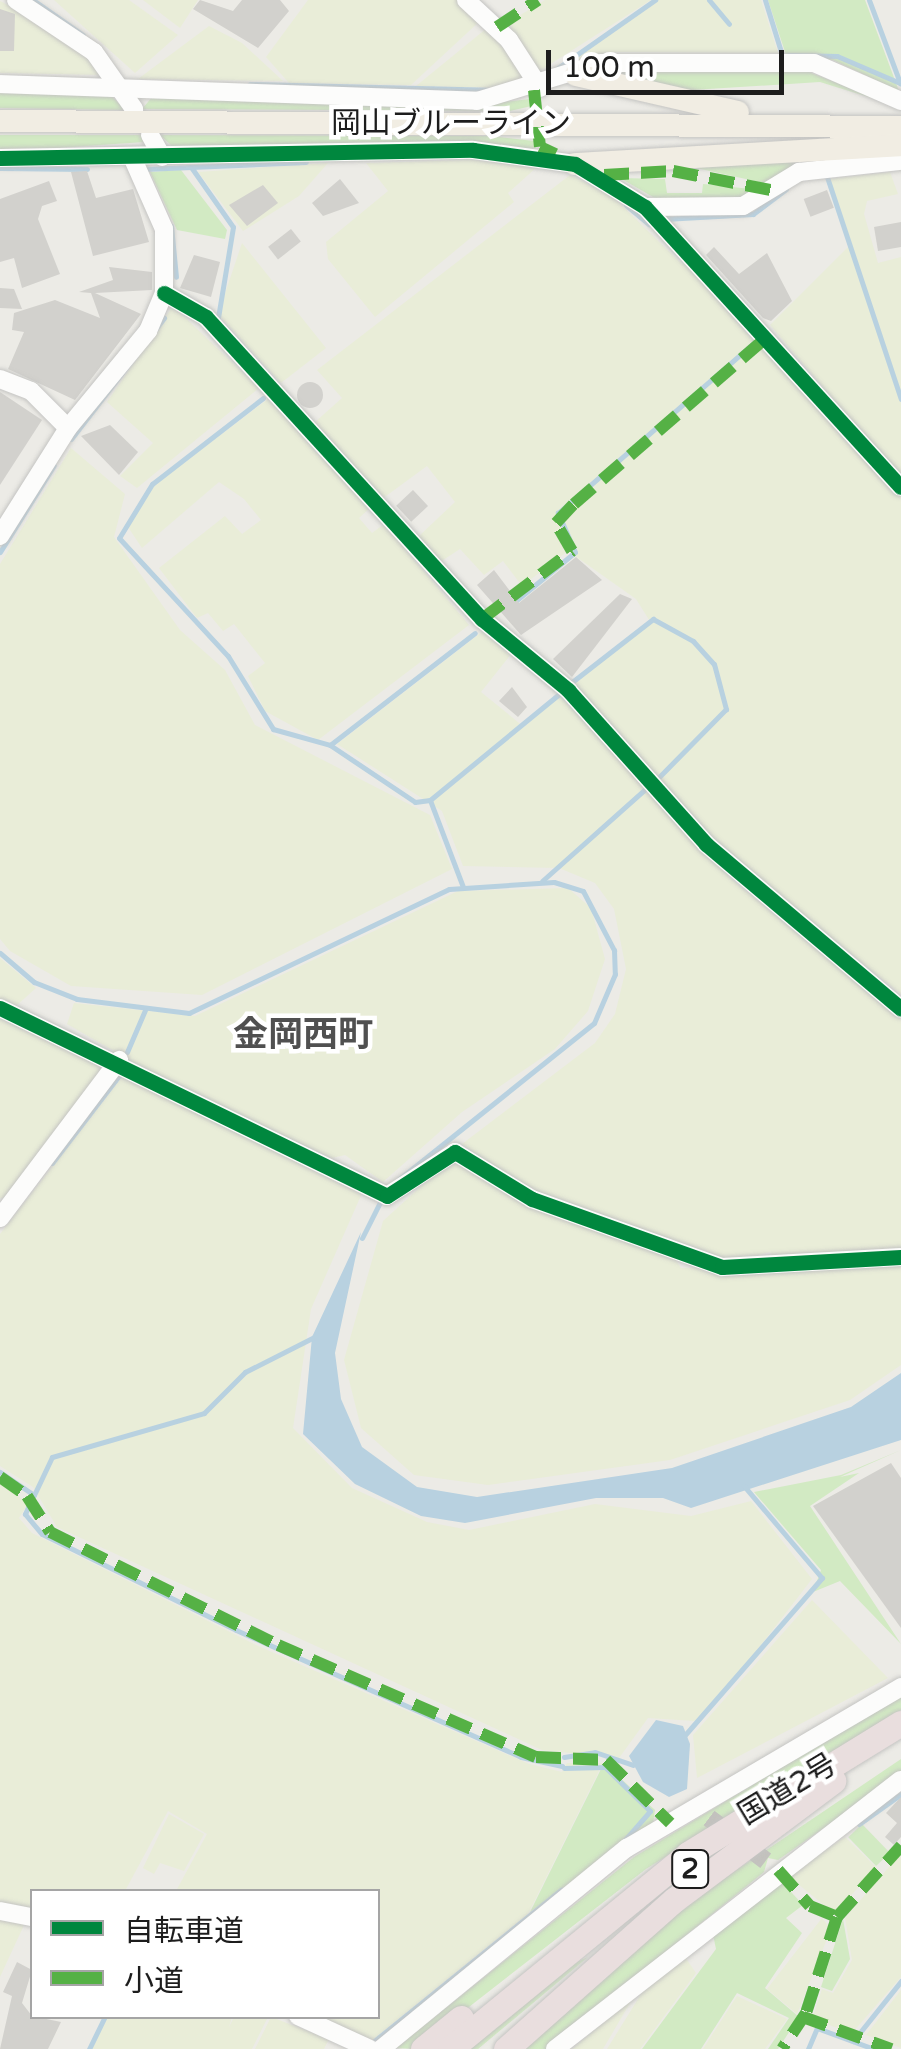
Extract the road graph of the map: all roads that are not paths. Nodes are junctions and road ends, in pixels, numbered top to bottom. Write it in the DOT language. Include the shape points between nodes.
graph roads {
  1 [pos="16,0"];
  2 [pos="466,0"];
  3 [pos="576,74"];
  4 [pos="537,81"];
  5 [pos="0,84"];
  6 [pos="122,89"];
  7 [pos="901,100"];
  8 [pos="134,109"];
  9 [pos="0,121"];
  10 [pos="861,127"];
  11 [pos="901,127"];
  12 [pos="150,135"];
  13 [pos="901,145"];
  14 [pos="162,157"];
  15 [pos="0,158"];
  16 [pos="132,158"];
  17 [pos="901,161"];
  18 [pos="575,164"];
  19 [pos="645,206"];
  20 [pos="164,293"];
  21 [pos="0,379"];
  22 [pos="68,428"];
  23 [pos="901,487"];
  24 [pos="0,536"];
  25 [pos="0,1008"];
  26 [pos="901,1009"];
  27 [pos="119,1060"];
  28 [pos="0,1218"];
  29 [pos="901,1257"];
  30 [pos="901,1687"];
  31 [pos="901,1723"];
  32 [pos="901,1744"];
  33 [pos="901,1780"];
  34 [pos="833,1781"];
  35 [pos="688,1854"];
  36 [pos="0,1911"];
  37 [pos="30,1917"];
  38 [pos="492,2014"];
  39 [pos="305,2019"];
  40 [pos="370,2049"];
  41 [pos="381,2049"];
  42 [pos="423,2049"];
  43 [pos="450,2049"];
  44 [pos="506,2049"];
  45 [pos="555,2049"];
  1 -- 6 [label="street" via="94,52"];
  2 -- 4 [label="street"];
  3 -- 4 [label="street"];
  3 -- 7 [label="street" via="618,62 814,64"];
  3 -- 10 [label="main road" via="689,106"];
  4 -- 6 [label="street" via="478,101"];
  5 -- 6 [label="street"];
  6 -- 8 [label="street"];
  9 -- 10 [label="main road, 岡山ブルーライン"];
  10 -- 11 [label="main road, 岡山ブルーライン"];
  12 -- 14 [label="street"];
  13 -- 18 [label="main road"];
  14 -- 16 [label="street"];
  14 -- 18 [label="street" via="473,150"];
  15 -- 16 [label="street"];
  16 -- 20 [label="street" via="164,229"];
  17 -- 19 [label="street" via="799,172 743,206"];
  18 -- 19 [label="street"];
  19 -- 23 [label="street"];
  20 -- 22 [label="street" via="148,331"];
  20 -- 26 [label="street" via="206,316 482,619 568,690 706,844"];
  21 -- 22 [label="street" via="31,390"];
  22 -- 24 [label="street"];
  25 -- 27 [label="street"];
  27 -- 28 [label="street"];
  27 -- 29 [label="street" via="384,1195 455,1152 532,1199 722,1266"];
  30 -- 41 [label="street" via="702,1813 627,1848"];
  31 -- 35 [label="highway, 国道2号 / 2"];
  32 -- 34 [label="highway, 国道2号 / 2"];
  33 -- 45 [label="street" via="772,1866"];
  34 -- 38 [label="highway, 国道2号 / 2" via="663,1888"];
  34 -- 44 [label="highway" via="674,1900"];
  35 -- 38 [label="highway, 国道2号 / 2"];
  35 -- 42 [label="highway"];
  36 -- 37 [label="street"];
  38 -- 43 [label="highway, 国道2号 / 2"];
  39 -- 40 [label="street"];
}
